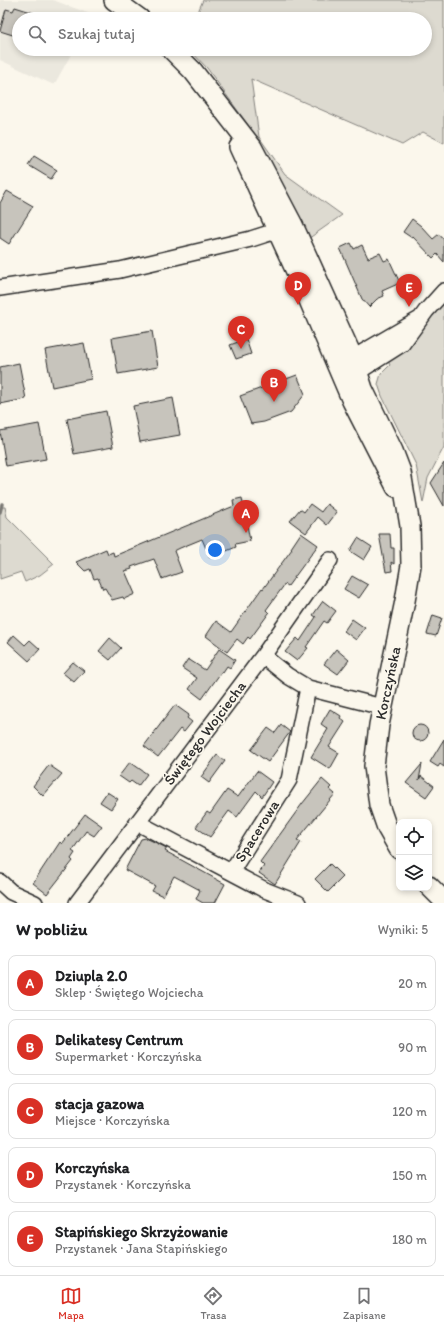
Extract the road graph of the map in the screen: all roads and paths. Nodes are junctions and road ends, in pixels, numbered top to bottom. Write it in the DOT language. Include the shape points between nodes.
graph roads {
  1 [pos="114,0"];
  2 [pos="130,12"];
  3 [pos="178,56"];
  4 [pos="285,228"];
  5 [pos="0,288"];
  6 [pos="444,291"];
  7 [pos="355,365"];
  8 [pos="340,373"];
  9 [pos="407,513"];
  10 [pos="330,560"];
  11 [pos="264,656"];
  12 [pos="308,688"];
  13 [pos="382,707"];
  14 [pos="138,823"];
  15 [pos="396,843"];
  16 [pos="232,872"];
  17 [pos="0,882"];
  18 [pos="444,884"];
  19 [pos="432,886"];
  20 [pos="432,889"];
  21 [pos="444,901"];
  22 [pos="35,903"];
  23 [pos="77,903"];
  24 [pos="298,903"];
  1 -- 2 [label="main road"];
  3 -- 4 [label="main road, Korczyńska" via="221,107"];
  4 -- 5 [label="street" via="251,239 120,270"];
  4 -- 7 [label="main road, Korczyńska"];
  4 -- 8 [label="main road, Korczyńska"];
  6 -- 7 [label="street" via="402,344"];
  7 -- 8 [label="street"];
  7 -- 9 [label="main road, Korczyńska" via="363,389 401,472"];
  8 -- 9 [label="main road, Korczyńska"];
  9 -- 13 [label="main road, Korczyńska" via="412,545 409,577"];
  10 -- 11 [label="street, Świętego Wojciecha"];
  11 -- 12 [label="street" via="288,676"];
  11 -- 14 [label="street, Świętego Wojciecha"];
  12 -- 13 [label="street"];
  12 -- 16 [label="street, Spacerowa" via="290,780"];
  13 -- 15 [label="main road, Korczyńska" via="375,750 375,782 385,822"];
  14 -- 16 [label="street, Spacerowa"];
  14 -- 23 [label="street, Świętego Wojciecha"];
  16 -- 24 [label="street" via="265,890"];
  17 -- 22 [label="street" via="10,892"];
  18 -- 19 [label="street"];
  20 -- 21 [label="main road"];
}
